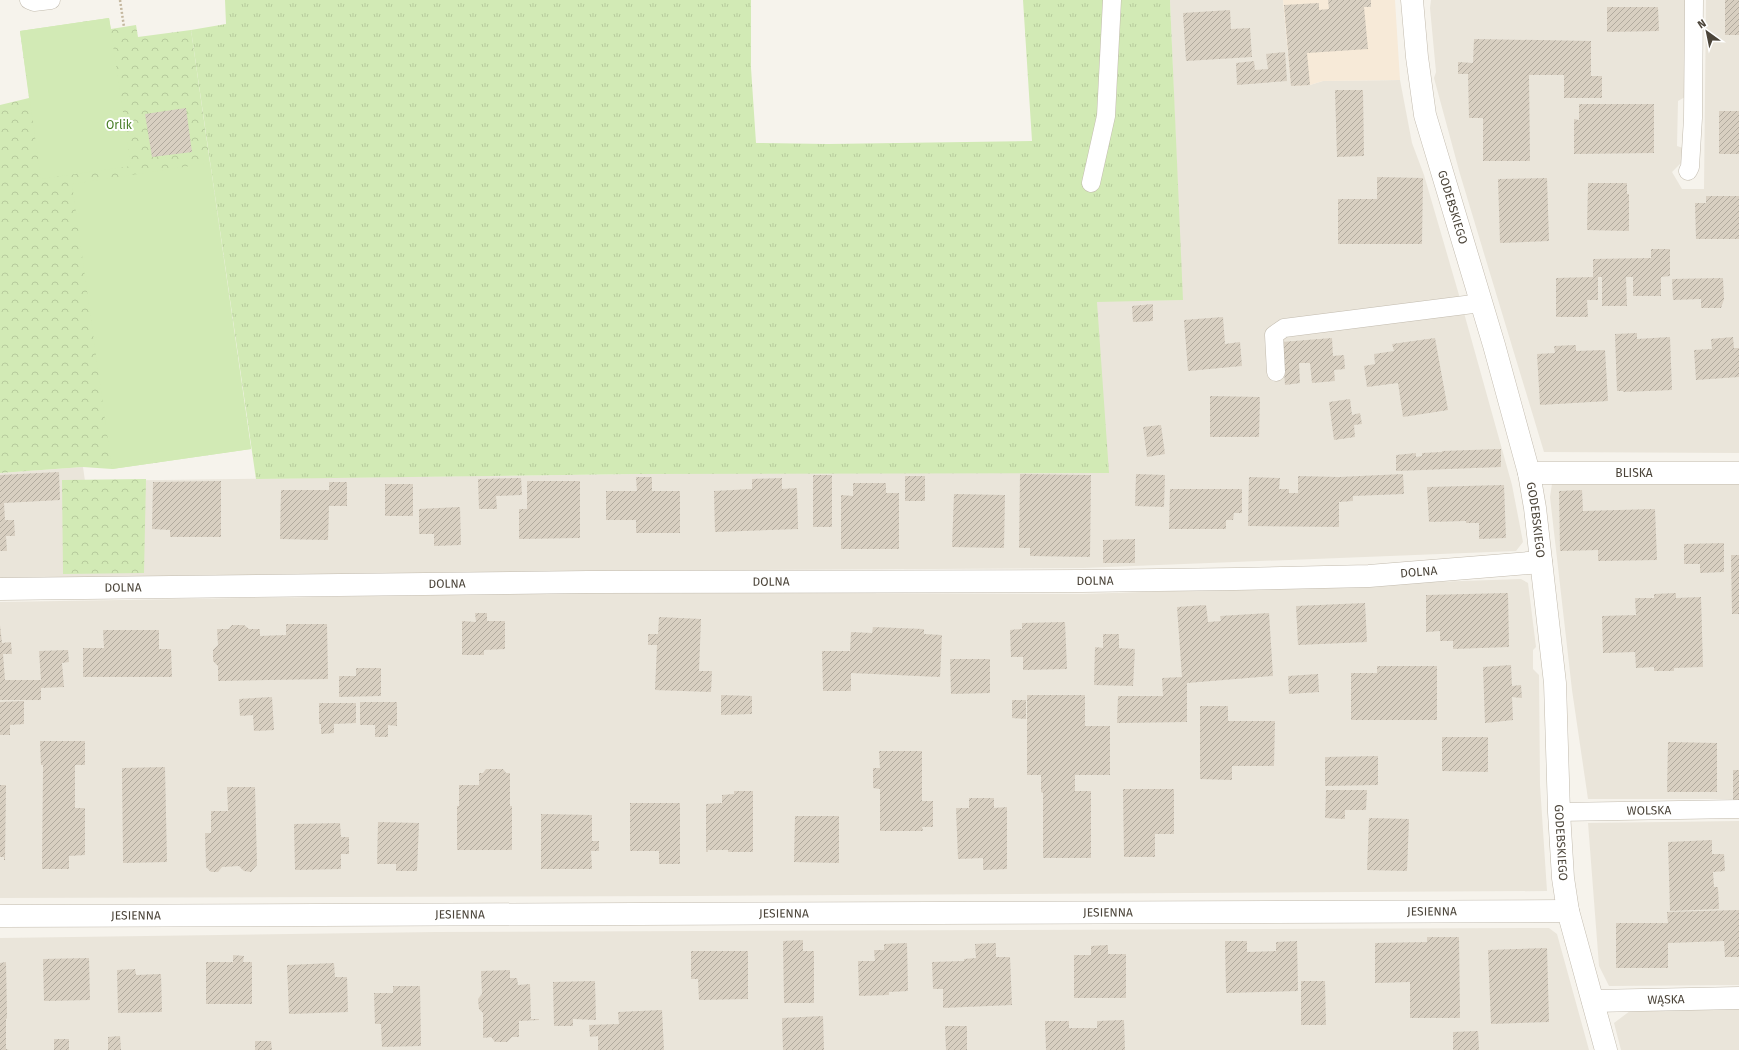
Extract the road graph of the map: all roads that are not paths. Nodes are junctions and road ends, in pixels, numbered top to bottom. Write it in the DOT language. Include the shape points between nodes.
graph roads {
  1 [pos="30,0"];
  2 [pos="51,0"];
  3 [pos="1112,0"];
  4 [pos="1412,0"];
  5 [pos="1694,0"];
  6 [pos="1688,171"];
  7 [pos="1092,184"];
  8 [pos="1481,303"];
  9 [pos="1276,372"];
  10 [pos="1529,473"];
  11 [pos="1739,473"];
  12 [pos="1541,562"];
  13 [pos="0,589"];
  14 [pos="1739,809"];
  15 [pos="1559,812"];
  16 [pos="1568,911"];
  17 [pos="0,916"];
  18 [pos="1739,998"];
  19 [pos="1593,1001"];
  20 [pos="1606,1050"];
  1 -- 2 [label="lane"];
  3 -- 7 [label="lane" via="1106,116"];
  4 -- 8 [label="street, GODEBSKIEGO" via="1425,115"];
  5 -- 6 [label="lane" via="1693,118"];
  8 -- 9 [label="lane" via="1284,328 1274,335"];
  8 -- 10 [label="street, GODEBSKIEGO"];
  10 -- 11 [label="street, BLISKA"];
  10 -- 12 [label="street, GODEBSKIEGO"];
  12 -- 13 [label="street, DOLNA" via="1368,576 1235,579 588,582"];
  12 -- 15 [label="street, GODEBSKIEGO" via="1555,683"];
  14 -- 15 [label="lane, WOLSKA"];
  15 -- 16 [label="street, GODEBSKIEGO"];
  16 -- 17 [label="street, JESIENNA"];
  16 -- 19 [label="street, GODEBSKIEGO"];
  18 -- 19 [label="street, WĄSKA"];
  19 -- 20 [label="street, GODEBSKIEGO"];
}
